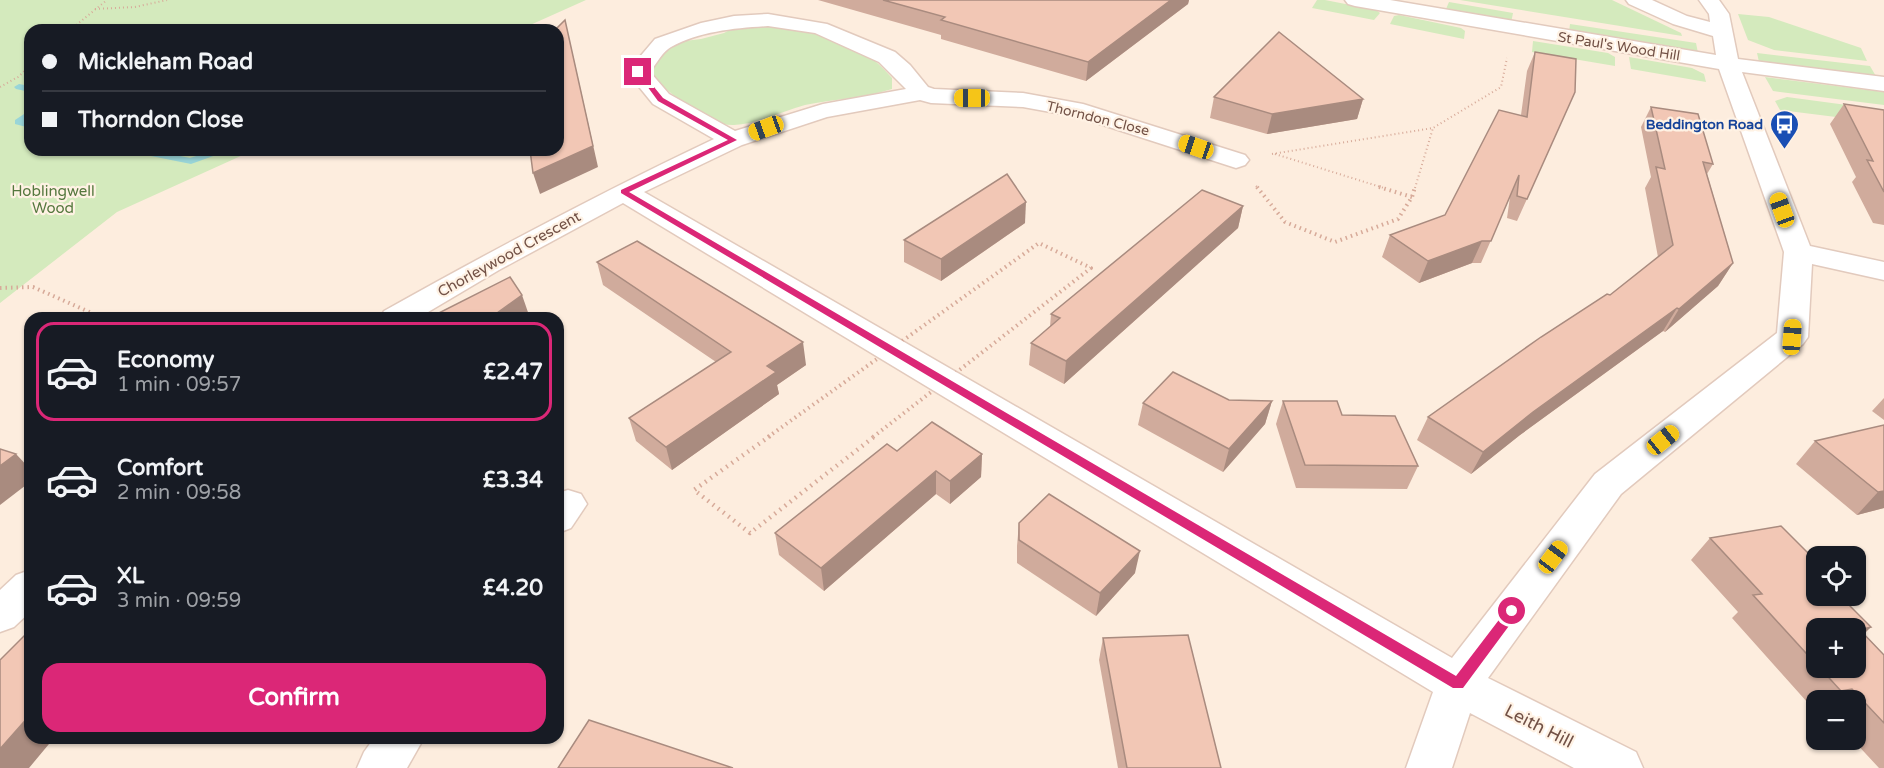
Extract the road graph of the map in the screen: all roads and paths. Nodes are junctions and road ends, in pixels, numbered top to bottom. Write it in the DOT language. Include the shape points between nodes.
graph roads {
  1 [pos="107,0"];
  2 [pos="167,0"];
  3 [pos="1355,0"];
  4 [pos="1636,0"];
  5 [pos="1709,0"];
  6 [pos="95,9"];
  7 [pos="77,24"];
  8 [pos="1513,28"];
  9 [pos="1726,48"];
  10 [pos="24,72"];
  11 [pos="1884,84"];
  12 [pos="0,87"];
  13 [pos="920,92"];
  14 [pos="1434,128"];
  15 [pos="734,140"];
  16 [pos="1274,154"];
  17 [pos="1236,160"];
  18 [pos="624,192"];
  19 [pos="1412,197"];
  20 [pos="1798,252"];
  21 [pos="1884,271"];
  22 [pos="0,288"];
  23 [pos="89,312"];
  24 [pos="405,312"];
  25 [pos="24,593"];
  26 [pos="0,615"];
  27 [pos="1458,684"];
  28 [pos="397,744"];
  29 [pos="380,768"];
  30 [pos="1429,768"];
  31 [pos="1620,768"];
  1 -- 6 [label="path"];
  2 -- 6 [label="path"];
  3 -- 8 [label="street, St Paul's Wood Hill"];
  4 -- 9 [label="street" via="1680,20"];
  5 -- 9 [label="street" via="1719,14"];
  6 -- 7 [label="path"];
  8 -- 9 [label="street, St Paul's Wood Hill"];
  8 -- 14 [label="path" via="1501,87"];
  9 -- 11 [label="street, St Paul's Wood Hill"];
  9 -- 20 [label="street"];
  10 -- 12 [label="path"];
  13 -- 15 [label="street, Thorndon Close" via="823,111"];
  13 -- 15 [label="street" via="887,57 820,28 768,20 734,22 662,43 638,72 661,99"];
  13 -- 17 [label="street, Thorndon Close" via="939,98 1023,100 1083,111"];
  14 -- 16 [label="path"];
  14 -- 19 [label="path"];
  15 -- 18 [label="street, Thorndon Close"];
  16 -- 17 [label="path"];
  16 -- 19 [label="path"];
  17 -- 19 [label="path" via="1285,222 1335,242 1398,219"];
  18 -- 24 [label="street, Chorleywood Crescent"];
  18 -- 27 [label="street, Leith Hill"];
  20 -- 21 [label="street"];
  20 -- 27 [label="street" via="1792,337 1608,484"];
  22 -- 23 [label="path" via="33,287"];
  25 -- 26 [label="street"];
  27 -- 30 [label="street"];
  27 -- 31 [label="street, Leith Hill"];
  28 -- 29 [label="street"];
}
